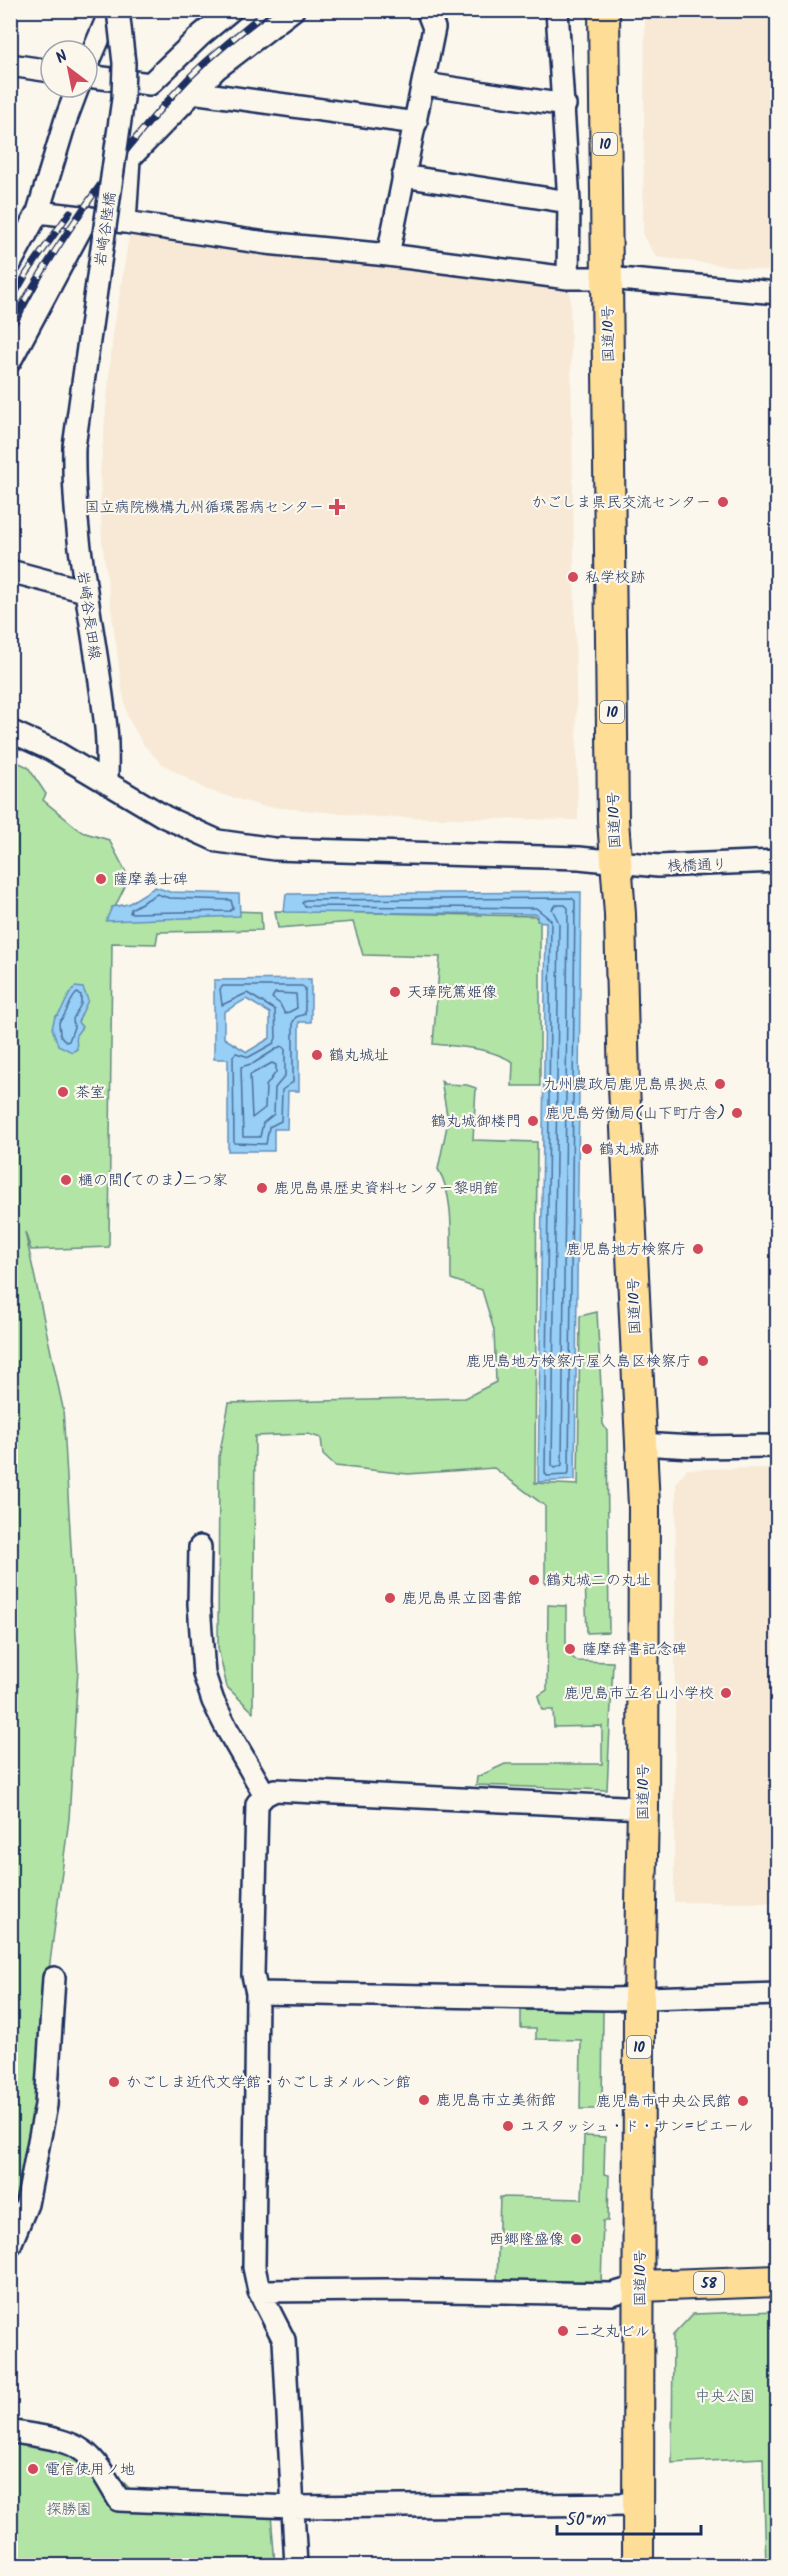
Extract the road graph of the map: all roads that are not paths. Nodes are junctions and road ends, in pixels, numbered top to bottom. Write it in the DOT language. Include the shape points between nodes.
graph roads {
  1 [pos="231,10"];
  2 [pos="293,10"];
  3 [pos="427,10"];
  4 [pos="557,10"];
  5 [pos="604,10"];
  6 [pos="111,12"];
  7 [pos="99,39"];
  8 [pos="10,65"];
  9 [pos="39,69"];
  10 [pos="99,78"];
  11 [pos="425,84"];
  12 [pos="192,92"];
  13 [pos="74,99"];
  14 [pos="565,105"];
  15 [pos="416,123"];
  16 [pos="403,176"];
  17 [pos="569,202"];
  18 [pos="38,212"];
  19 [pos="87,217"];
  20 [pos="125,222"];
  21 [pos="388,255"];
  22 [pos="10,264"];
  23 [pos="568,278"];
  24 [pos="607,278"];
  25 [pos="777,293"];
  26 [pos="10,361"];
  27 [pos="74,447"];
  28 [pos="10,571"];
  29 [pos="85,591"];
  30 [pos="10,731"];
  31 [pos="107,783"];
  32 [pos="777,861"];
  33 [pos="616,862"];
  34 [pos="640,1444"];
  35 [pos="777,1446"];
  36 [pos="200,1547"];
  37 [pos="265,1795"];
  38 [pos="643,1808"];
  39 [pos="54,1978"];
  40 [pos="257,1993"];
  41 [pos="777,1994"];
  42 [pos="639,1998"];
  43 [pos="10,2245"];
  44 [pos="777,2281"];
  45 [pos="640,2286"];
  46 [pos="259,2291"];
  47 [pos="10,2431"];
  48 [pos="636,2504"];
  49 [pos="292,2507"];
  50 [pos="296,2565"];
  51 [pos="638,2565"];
  1 -- 10 [label="street" via="150,84"];
  2 -- 12 [label="street"];
  3 -- 11 [label="street" via="434,28"];
  4 -- 14 [label="street"];
  5 -- 24 [label="highway, 国道10号 / 10"];
  6 -- 7 [label="street"];
  6 -- 27 [label="street, 岩崎谷陸橋, bridge" via="124,63 123,99"];
  8 -- 9 [label="street"];
  11 -- 14 [label="street"];
  11 -- 15 [label="street"];
  12 -- 15 [label="street"];
  12 -- 20 [label="street" via="129,159"];
  13 -- 18 [label="street"];
  14 -- 17 [label="street"];
  15 -- 16 [label="street"];
  16 -- 17 [label="street"];
  16 -- 21 [label="street"];
  17 -- 23 [label="street"];
  18 -- 19 [label="street"];
  18 -- 22 [label="street"];
  19 -- 20 [label="street"];
  19 -- 26 [label="street"];
  20 -- 21 [label="street" via="266,243"];
  21 -- 23 [label="street"];
  23 -- 24 [label="street"];
  24 -- 25 [label="street"];
  24 -- 33 [label="highway, 国道10号 / 10"];
  27 -- 29 [label="street, 岩崎谷長田線" via="73,486"];
  28 -- 29 [label="street"];
  29 -- 31 [label="street, 岩崎谷長田線" via="106,730"];
  30 -- 31 [label="street, 桟橋通り" via="52,750"];
  31 -- 33 [label="street, 桟橋通り" via="165,817 218,841 274,849"];
  32 -- 33 [label="street, 桟橋通り" via="671,866"];
  33 -- 34 [label="highway, 国道10号 / 10"];
  34 -- 35 [label="street"];
  34 -- 38 [label="highway, 国道10号 / 10" via="644,1506"];
  36 -- 37 [label="street" via="204,1674 222,1720"];
  37 -- 38 [label="street" via="274,1790"];
  37 -- 40 [label="street" via="256,1804 253,1975"];
  38 -- 42 [label="highway, 国道10号 / 10"];
  39 -- 43 [label="street" via="46,2104 27,2204"];
  40 -- 42 [label="street"];
  40 -- 46 [label="street" via="254,2267"];
  41 -- 42 [label="street"];
  42 -- 45 [label="highway, 国道10号 / 10"];
  44 -- 45 [label="highway, 58"];
  45 -- 46 [label="street" via="612,2294"];
  45 -- 48 [label="highway, 国道10号 / 10"];
  46 -- 49 [label="street" via="284,2340"];
  47 -- 49 [label="street" via="68,2443 84,2451 119,2500"];
  48 -- 49 [label="street"];
  48 -- 51 [label="highway, 国道10号 / 10"];
  49 -- 50 [label="street"];
}
